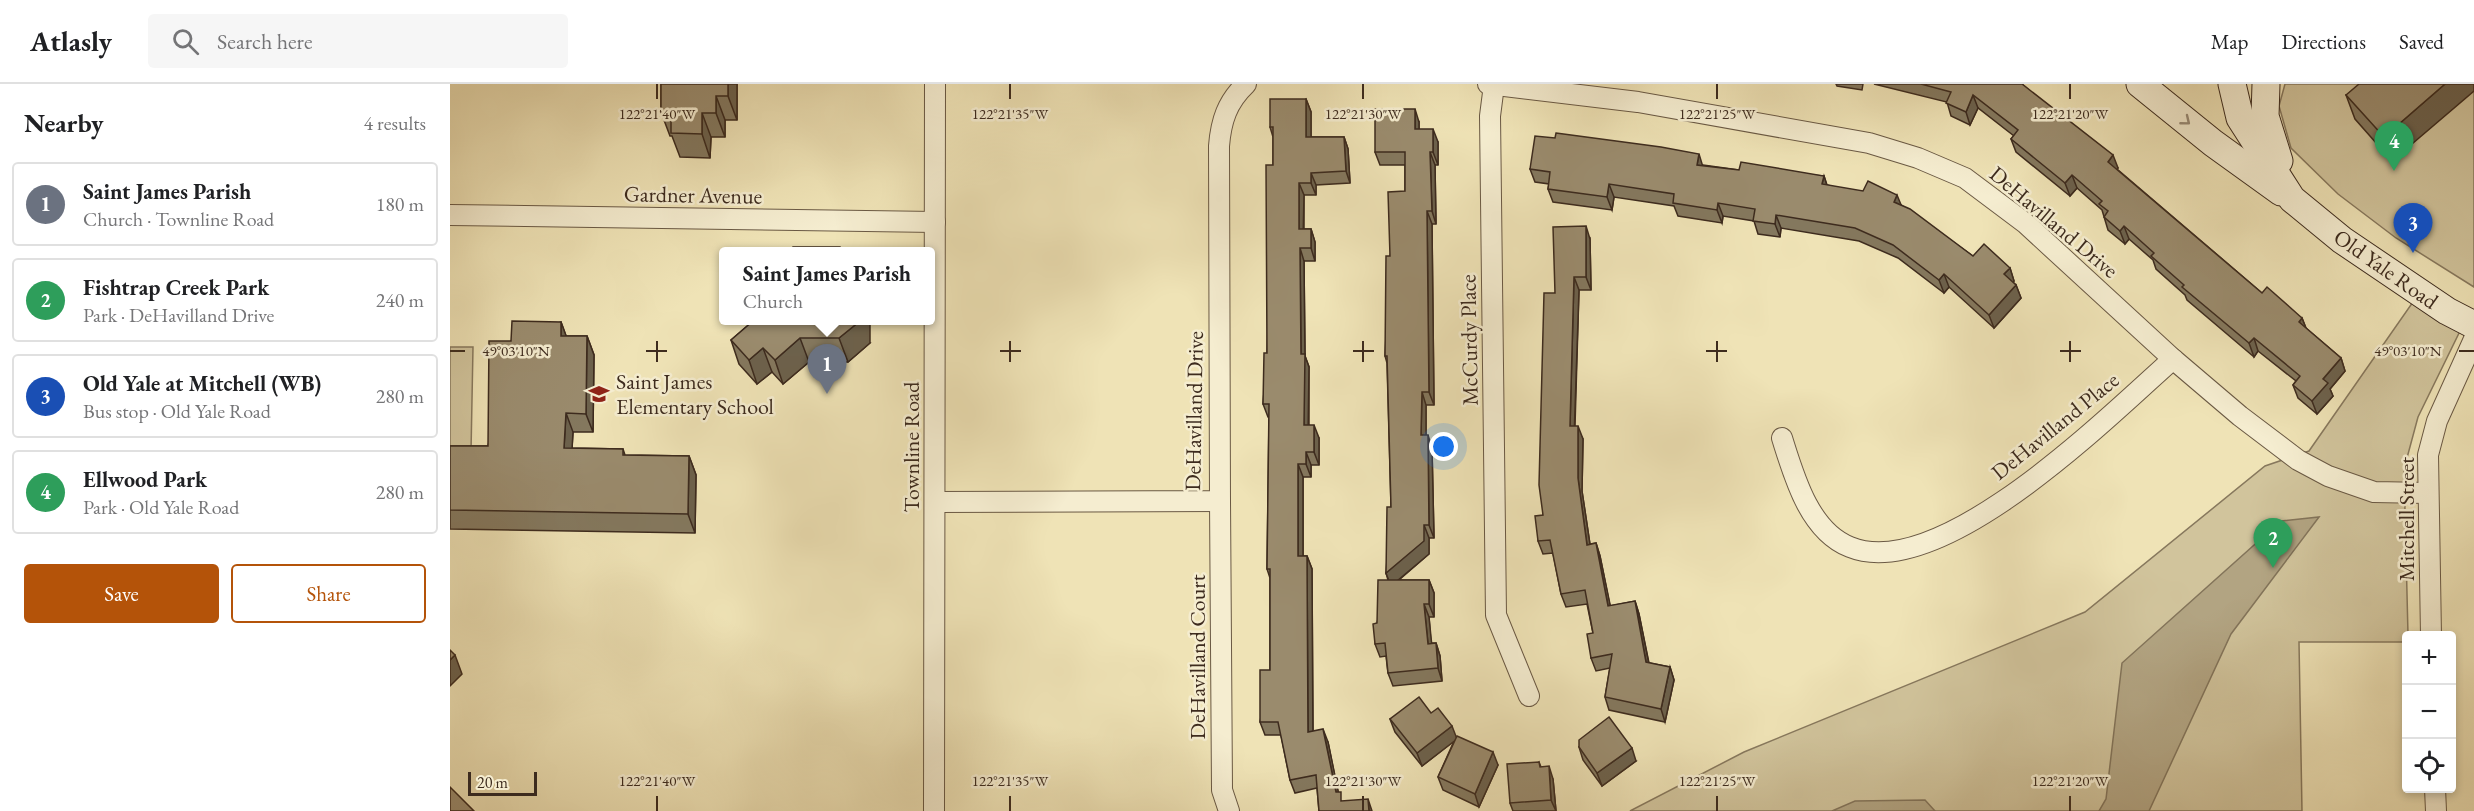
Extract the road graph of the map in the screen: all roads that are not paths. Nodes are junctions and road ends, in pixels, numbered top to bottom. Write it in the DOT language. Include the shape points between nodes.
graph roads {
  1 [pos="935,84"];
  2 [pos="1246,84"];
  3 [pos="1488,84"];
  4 [pos="2140,84"];
  5 [pos="2232,84"];
  6 [pos="2266,84"];
  7 [pos="1494,85"];
  8 [pos="2292,199"];
  9 [pos="450,215"];
  10 [pos="935,222"];
  11 [pos="2474,325"];
  12 [pos="2474,339"];
  13 [pos="2173,359"];
  14 [pos="1782,438"];
  15 [pos="2427,493"];
  16 [pos="1220,501"];
  17 [pos="935,502"];
  18 [pos="2431,631"];
  19 [pos="1529,696"];
  20 [pos="2435,793"];
  21 [pos="934,811"];
  22 [pos="1229,811"];
  23 [pos="2436,811"];
  1 -- 10 [label="street, Townline Road"];
  2 -- 16 [label="street, DeHavilland Drive" via="1227,107 1219,146"];
  3 -- 7 [label="street, DeHavilland Drive"];
  4 -- 8 [label="street, one-way" via="2213,143"];
  5 -- 8 [label="street, Old Yale Road" via="2240,118"];
  6 -- 8 [label="street" via="2265,116"];
  7 -- 13 [label="street, DeHavilland Drive" via="1649,104 1869,143 1918,158 1965,178 2025,223"];
  7 -- 19 [label="street, McCurdy Place" via="1490,116 1496,615"];
  8 -- 11 [label="street, Old Yale Road" via="2342,240"];
  9 -- 10 [label="street, Gardner Avenue"];
  10 -- 17 [label="street, Townline Road"];
  12 -- 15 [label="street, Mitchell Street" via="2437,421 2428,455"];
  13 -- 14 [label="street, DeHavilland Place" via="2037,478 1959,529 1914,547 1877,552 1849,547 1824,529 1799,489"];
  13 -- 15 [label="street, DeHavilland Drive" via="2298,460 2328,476 2374,492"];
  15 -- 18 [label="street, Mitchell Street"];
  16 -- 17 [label="street, DeHavilland Drive"];
  16 -- 22 [label="street, DeHavilland Court" via="1222,790"];
  17 -- 21 [label="street, Townline Road"];
  20 -- 23 [label="street"];
}
